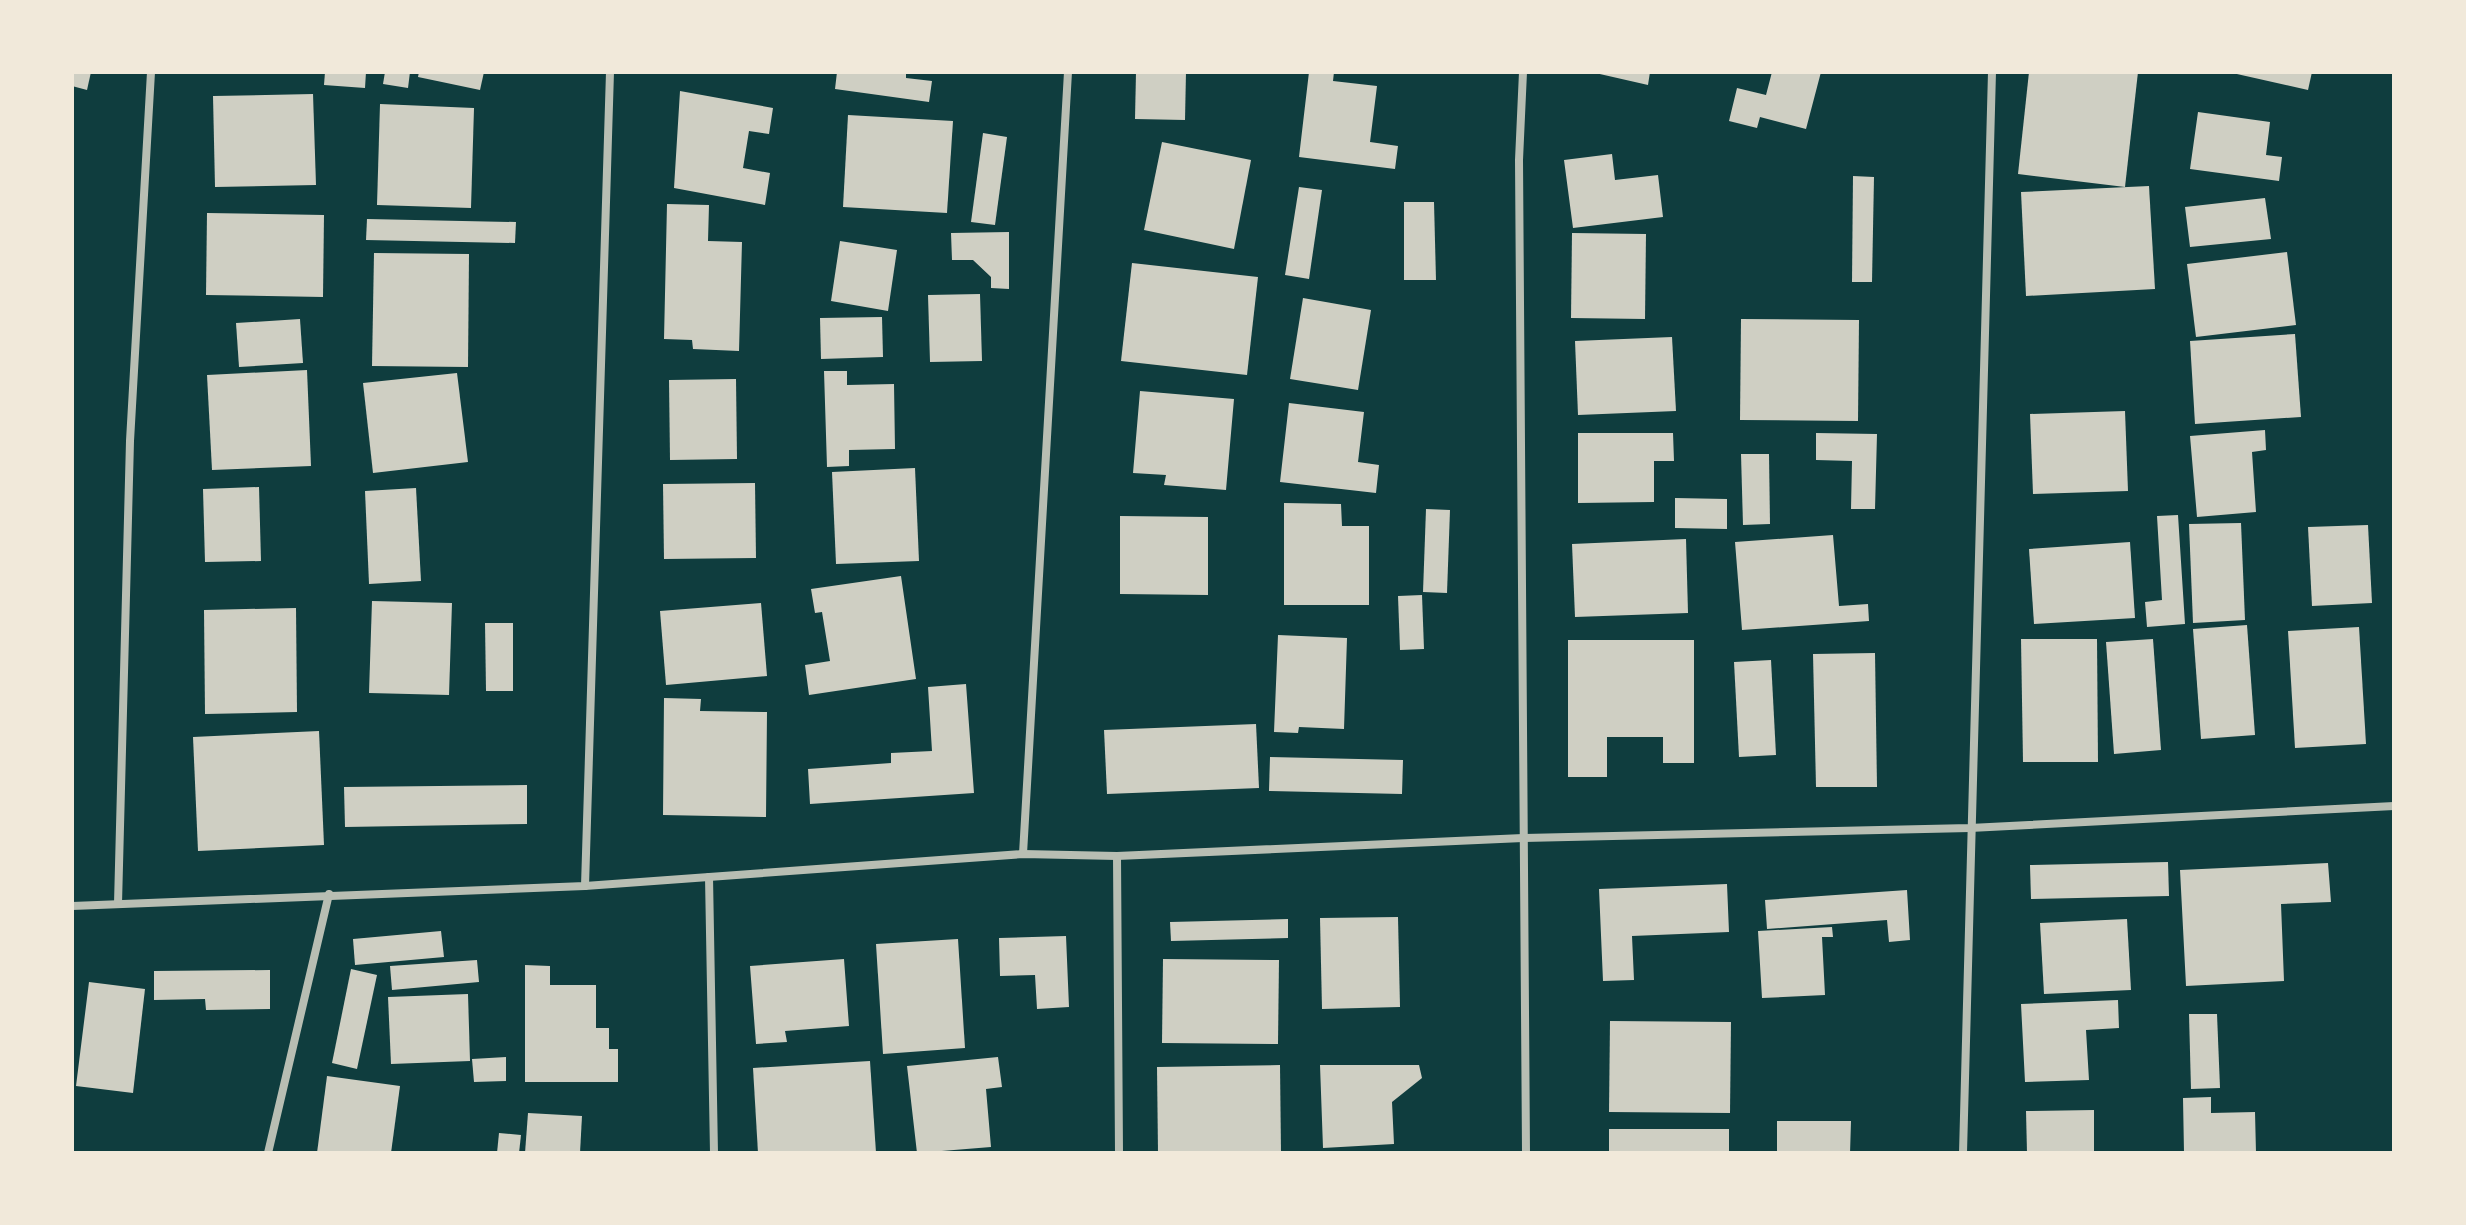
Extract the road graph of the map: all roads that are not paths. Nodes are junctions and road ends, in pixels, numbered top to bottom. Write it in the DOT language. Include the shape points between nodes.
graph roads {
  1 [pos="151,72"];
  2 [pos="610,72"];
  3 [pos="1068,72"];
  4 [pos="1523,72"];
  5 [pos="1992,72"];
  6 [pos="2394,806"];
  7 [pos="1970,828"];
  8 [pos="1523,838"];
  9 [pos="1023,854"];
  10 [pos="1117,856"];
  11 [pos="709,877"];
  12 [pos="585,886"];
  13 [pos="329,894"];
  14 [pos="118,904"];
  15 [pos="72,906"];
  16 [pos="268,1153"];
  17 [pos="714,1153"];
  18 [pos="1119,1153"];
  19 [pos="1526,1153"];
  20 [pos="1963,1153"];
  1 -- 14 [label="street" via="130,441"];
  2 -- 12 [label="street"];
  3 -- 9 [label="street"];
  4 -- 8 [label="street"];
  5 -- 7 [label="street"];
  6 -- 7 [label="street"];
  7 -- 8 [label="street"];
  7 -- 20 [label="street"];
  8 -- 10 [label="street"];
  8 -- 19 [label="street"];
  9 -- 10 [label="street"];
  9 -- 11 [label="street"];
  10 -- 18 [label="street"];
  11 -- 12 [label="street"];
  11 -- 17 [label="street"];
  12 -- 13 [label="street"];
  13 -- 14 [label="street"];
  13 -- 16 [label="street"];
  14 -- 15 [label="street"];
}
